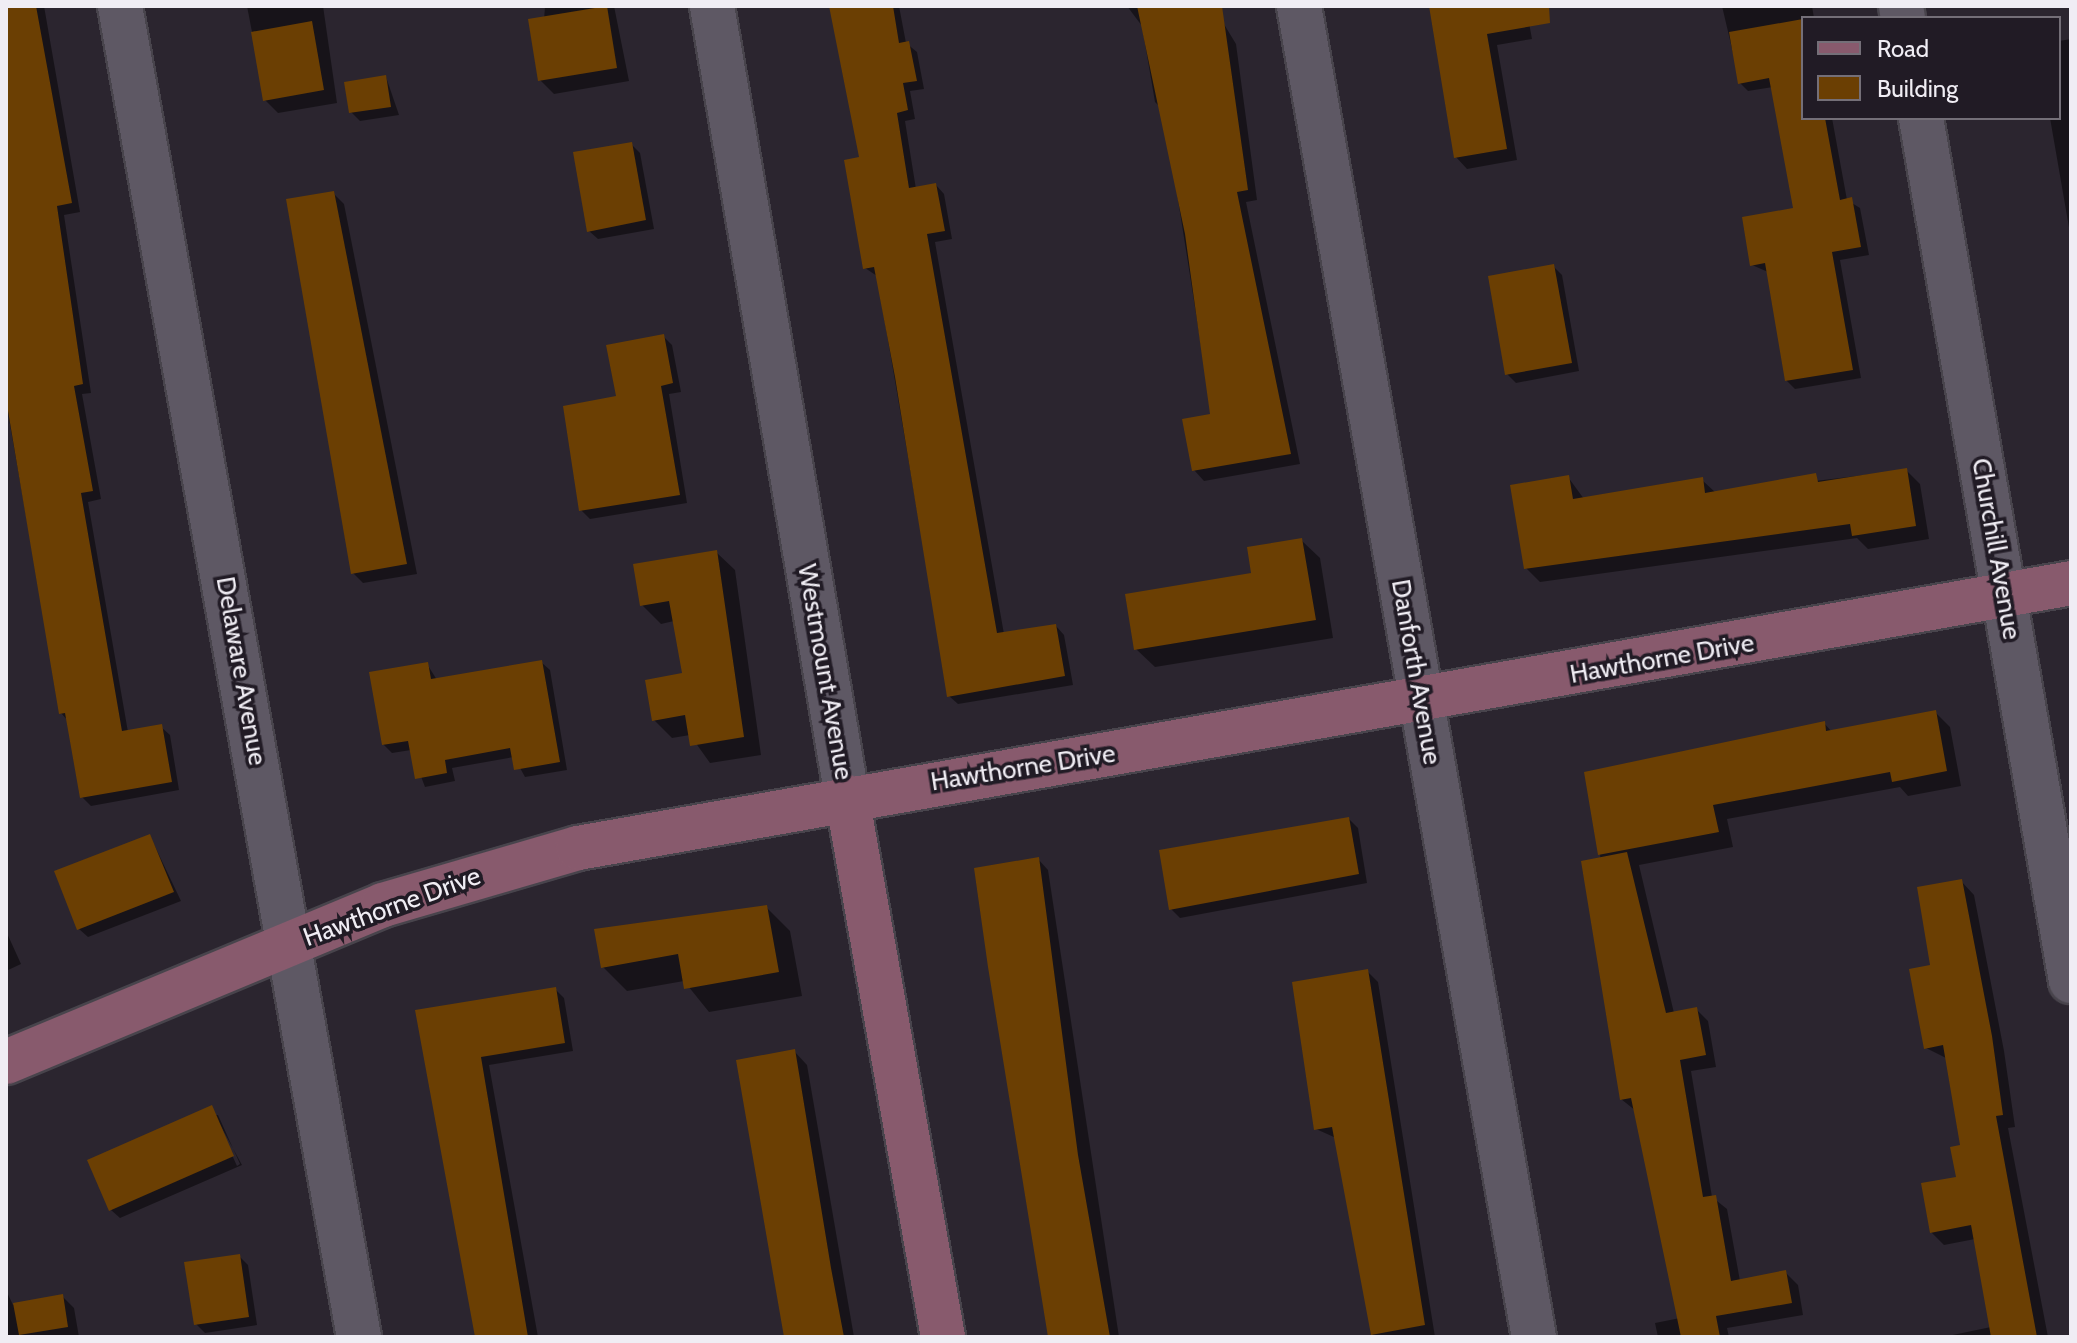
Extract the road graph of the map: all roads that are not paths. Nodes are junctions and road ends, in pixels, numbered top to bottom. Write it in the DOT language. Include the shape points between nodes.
graph roads {
  1 [pos="120,6"];
  2 [pos="712,6"];
  3 [pos="1299,6"];
  4 [pos="1921,120"];
  5 [pos="2071,583"];
  6 [pos="2005,596"];
  7 [pos="1421,702"];
  8 [pos="847,797"];
  9 [pos="290,944"];
  10 [pos="2071,981"];
  11 [pos="6,1062"];
  12 [pos="359,1337"];
  13 [pos="943,1337"];
  14 [pos="1534,1337"];
  1 -- 9 [label="street, Delaware Avenue"];
  2 -- 8 [label="street, Westmount Avenue"];
  3 -- 7 [label="street, Danforth Avenue"];
  4 -- 6 [label="street, Churchill Avenue"];
  5 -- 6 [label="street, Hawthorne Drive"];
  6 -- 7 [label="street, Hawthorne Drive"];
  6 -- 10 [label="street, Churchill Avenue"];
  7 -- 8 [label="street, Hawthorne Drive"];
  7 -- 14 [label="street, Danforth Avenue"];
  8 -- 9 [label="street, Hawthorne Drive" via="517,863 383,905"];
  8 -- 13 [label="street, Westmount Avenue"];
  9 -- 11 [label="street, Hawthorne Drive"];
  9 -- 12 [label="street, Delaware Avenue"];
}
